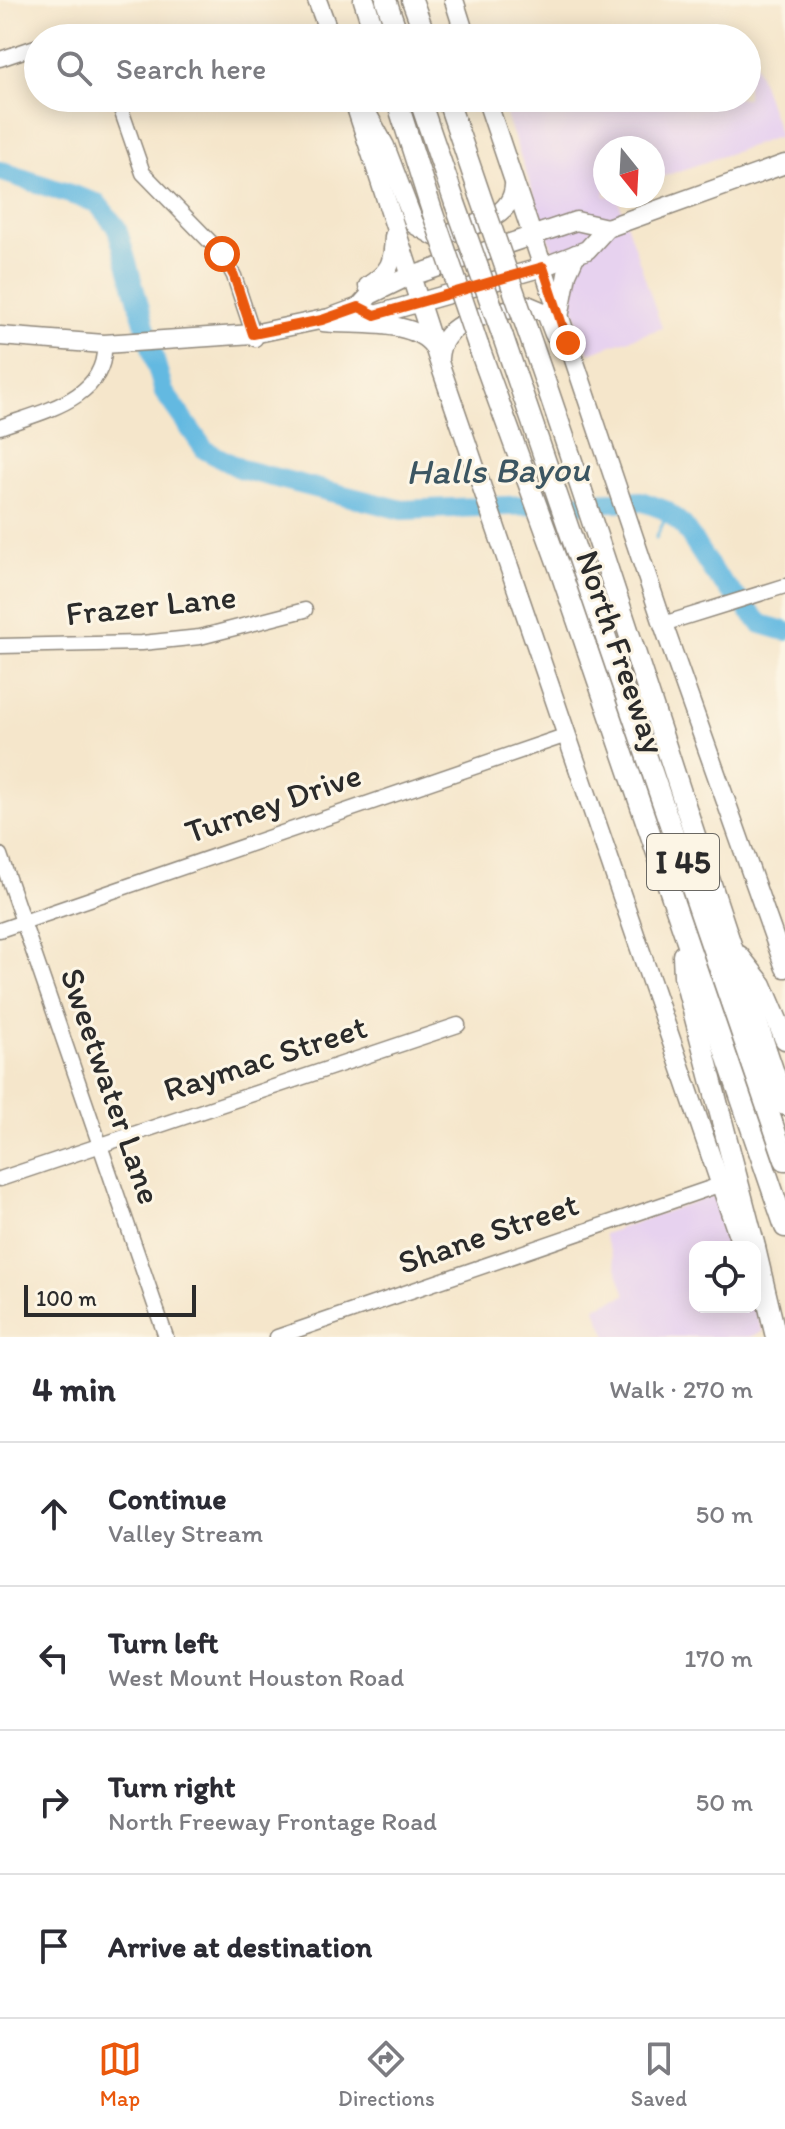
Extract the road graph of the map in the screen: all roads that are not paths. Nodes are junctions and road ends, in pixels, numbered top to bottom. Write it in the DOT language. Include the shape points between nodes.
graph roads {
  1 [pos="317,0"];
  2 [pos="364,0"];
  3 [pos="386,0"];
  4 [pos="412,0"];
  5 [pos="454,0"];
  6 [pos="326,24"];
  7 [pos="372,24"];
  8 [pos="394,24"];
  9 [pos="421,24"];
  10 [pos="462,24"];
  11 [pos="24,51"];
  12 [pos="0,59"];
  13 [pos="122,112"];
  14 [pos="358,112"];
  15 [pos="367,112"];
  16 [pos="400,112"];
  17 [pos="424,112"];
  18 [pos="452,112"];
  19 [pos="491,112"];
  20 [pos="785,164"];
  21 [pos="514,184"];
  22 [pos="396,225"];
  23 [pos="607,228"];
  24 [pos="531,236"];
  25 [pos="576,254"];
  26 [pos="543,267"];
  27 [pos="413,275"];
  28 [pos="421,302"];
  29 [pos="359,307"];
  30 [pos="559,315"];
  31 [pos="322,319"];
  32 [pos="0,336"];
  33 [pos="254,336"];
  34 [pos="110,344"];
  35 [pos="438,355"];
  36 [pos="0,427"];
  37 [pos="611,460"];
  38 [pos="779,588"];
  39 [pos="305,610"];
  40 [pos="663,624"];
  41 [pos="0,646"];
  42 [pos="567,735"];
  43 [pos="0,855"];
  44 [pos="22,922"];
  45 [pos="682,927"];
  46 [pos="0,930"];
  47 [pos="729,942"];
  48 [pos="785,968"];
  49 [pos="458,1025"];
  50 [pos="785,1039"];
  51 [pos="785,1105"];
  52 [pos="100,1145"];
  53 [pos="785,1160"];
  54 [pos="0,1179"];
  55 [pos="719,1185"];
  56 [pos="785,1227"];
  57 [pos="740,1241"];
  58 [pos="753,1241"];
  59 [pos="761,1274"];
  60 [pos="761,1300"];
  61 [pos="166,1337"];
  62 [pos="277,1337"];
  63 [pos="775,1337"];
  1 -- 6 [label="main road"];
  2 -- 7 [label="highway"];
  3 -- 8 [label="highway"];
  4 -- 9 [label="highway"];
  5 -- 10 [label="main road"];
  11 -- 12 [label="street"];
  13 -- 33 [label="street" via="143,173 222,254"];
  14 -- 22 [label="main road"];
  15 -- 21 [label="main road" via="406,207 426,234 436,237 501,214"];
  16 -- 45 [label="highway, North Freeway / I 45, bridge"];
  17 -- 53 [label="highway, North Freeway / I 45, bridge"];
  18 -- 47 [label="highway, North Freeway / I 45, bridge" via="606,555"];
  19 -- 21 [label="main road"];
  20 -- 23 [label="main road"];
  21 -- 24 [label="main road"];
  22 -- 27 [label="main road"];
  22 -- 31 [label="main road" via="393,265 383,278"];
  23 -- 24 [label="main road" via="576,221"];
  23 -- 25 [label="main road" via="587,250"];
  24 -- 26 [label="main road"];
  24 -- 27 [label="main road"];
  25 -- 26 [label="main road"];
  25 -- 30 [label="main road"];
  26 -- 28 [label="main road"];
  26 -- 30 [label="main road"];
  27 -- 28 [label="main road"];
  27 -- 29 [label="main road" via="370,295"];
  28 -- 29 [label="main road" via="375,315"];
  28 -- 35 [label="main road"];
  29 -- 31 [label="main road"];
  30 -- 37 [label="main road"];
  31 -- 33 [label="main road"];
  31 -- 35 [label="main road" via="368,327 405,326 423,334"];
  32 -- 34 [label="main road"];
  33 -- 34 [label="main road"];
  34 -- 36 [label="street" via="100,370 77,398"];
  35 -- 37 [label="main road" via="445,336 459,325 527,305 537,307 550,323 576,398"];
  35 -- 42 [label="main road"];
  37 -- 40 [label="main road"];
  38 -- 40 [label="street"];
  39 -- 41 [label="street, Frazer Lane" via="200,637"];
  40 -- 48 [label="main road"];
  42 -- 44 [label="street, Turney Drive"];
  42 -- 55 [label="main road"];
  43 -- 44 [label="street, Sweetwater Lane"];
  44 -- 46 [label="street, Turney Drive"];
  44 -- 52 [label="street, Sweetwater Lane"];
  45 -- 56 [label="highway, North Freeway / I 45"];
  45 -- 58 [label="highway" via="684,976"];
  47 -- 50 [label="highway" via="762,985"];
  47 -- 51 [label="highway, North Freeway / I 45"];
  49 -- 52 [label="street, Raymac Street"];
  52 -- 54 [label="street, Raymac Street"];
  52 -- 61 [label="street, Sweetwater Lane"];
  55 -- 57 [label="main road"];
  55 -- 62 [label="street, Shane Street"];
  59 -- 63 [label="highway"];
  60 -- 63 [label="main road"];
}
